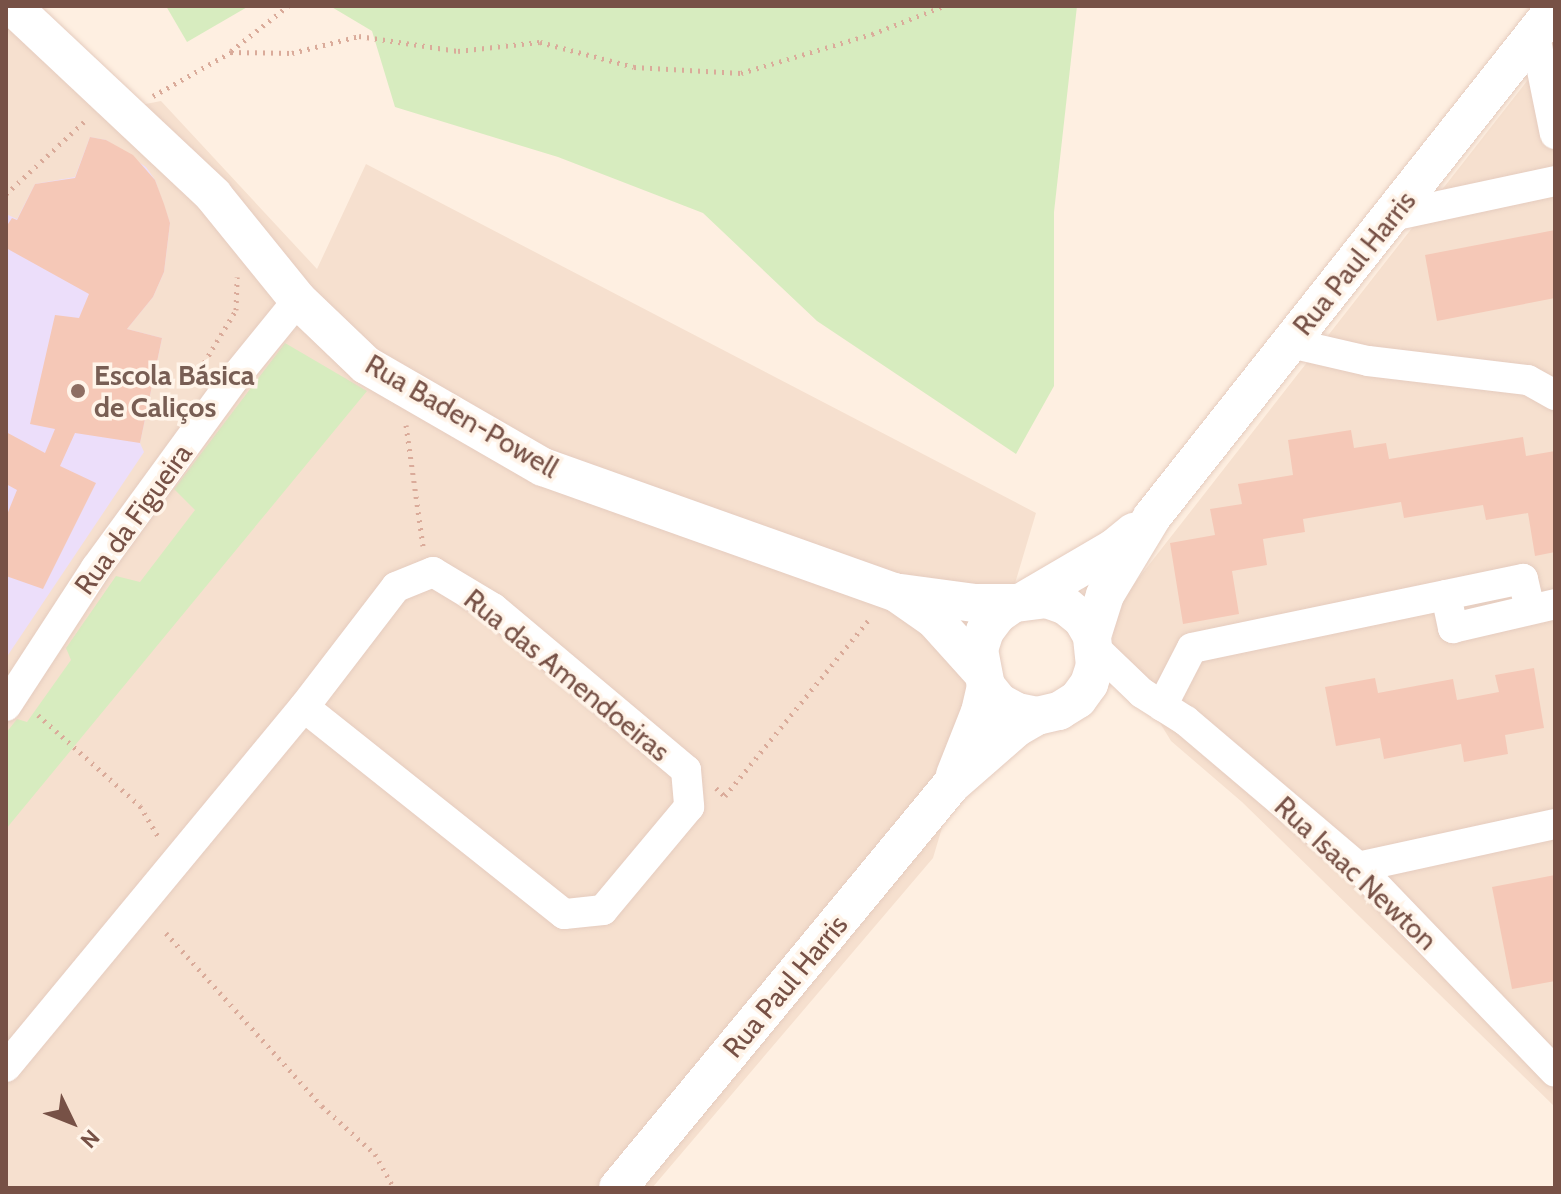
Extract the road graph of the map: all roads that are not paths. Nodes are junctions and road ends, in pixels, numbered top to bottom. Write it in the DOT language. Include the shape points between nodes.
graph roads {
  1 [pos="12,6"];
  2 [pos="1545,22"];
  3 [pos="1555,134"];
  4 [pos="1555,181"];
  5 [pos="1392,216"];
  6 [pos="298,300"];
  7 [pos="1290,343"];
  8 [pos="1555,395"];
  9 [pos="1152,517"];
  10 [pos="886,601"];
  11 [pos="1020,601"];
  12 [pos="1543,606"];
  13 [pos="1094,642"];
  14 [pos="983,678"];
  15 [pos="1078,699"];
  16 [pos="1152,699"];
  17 [pos="6,706"];
  18 [pos="304,707"];
  19 [pos="1037,716"];
  20 [pos="951,785"];
  21 [pos="1555,824"];
  22 [pos="1358,867"];
  23 [pos="6,1067"];
  24 [pos="1555,1072"];
  25 [pos="618,1188"];
  1 -- 6 [label="street, Rua Baden-Powell" via="213,195"];
  2 -- 3 [label="street"];
  2 -- 5 [label="street, Rua Paul Harris"];
  4 -- 5 [label="street"];
  5 -- 7 [label="street, Rua Paul Harris"];
  6 -- 10 [label="street, Rua Baden-Powell" via="366,365 543,467"];
  6 -- 17 [label="street, Rua da Figueira" via="105,556"];
  7 -- 8 [label="street" via="1368,361 1528,380"];
  7 -- 9 [label="street, Rua Paul Harris"];
  9 -- 11 [label="street, Rua Paul Harris" via="1114,548"];
  9 -- 13 [label="street, Rua Paul Harris" via="1105,595"];
  10 -- 11 [label="street"];
  10 -- 14 [label="street" via="934,619"];
  11 -- 13 [label="street" via="1047,599 1066,606 1082,619"];
  11 -- 14 [label="street" via="997,615 985,631 979,650"];
  12 -- 16 [label="street" via="1523,579 1192,648"];
  13 -- 15 [label="street" via="1095,666"];
  13 -- 16 [label="street, Rua Isaac Newton"];
  14 -- 19 [label="street" via="999,702"];
  14 -- 20 [label="street" via="980,712"];
  15 -- 16 [label="street"];
  15 -- 19 [label="street"];
  16 -- 22 [label="street, Rua Isaac Newton" via="1186,721"];
  18 -- 18 [label="street, Rua das Amendoeiras" via="396,587 433,572 493,608 686,770 689,807 603,910 564,914"];
  18 -- 23 [label="street, Rua das Amendoeiras"];
  19 -- 20 [label="street"];
  20 -- 25 [label="street, Rua Paul Harris"];
  21 -- 22 [label="street"];
  22 -- 24 [label="street, Rua Isaac Newton"];
}
